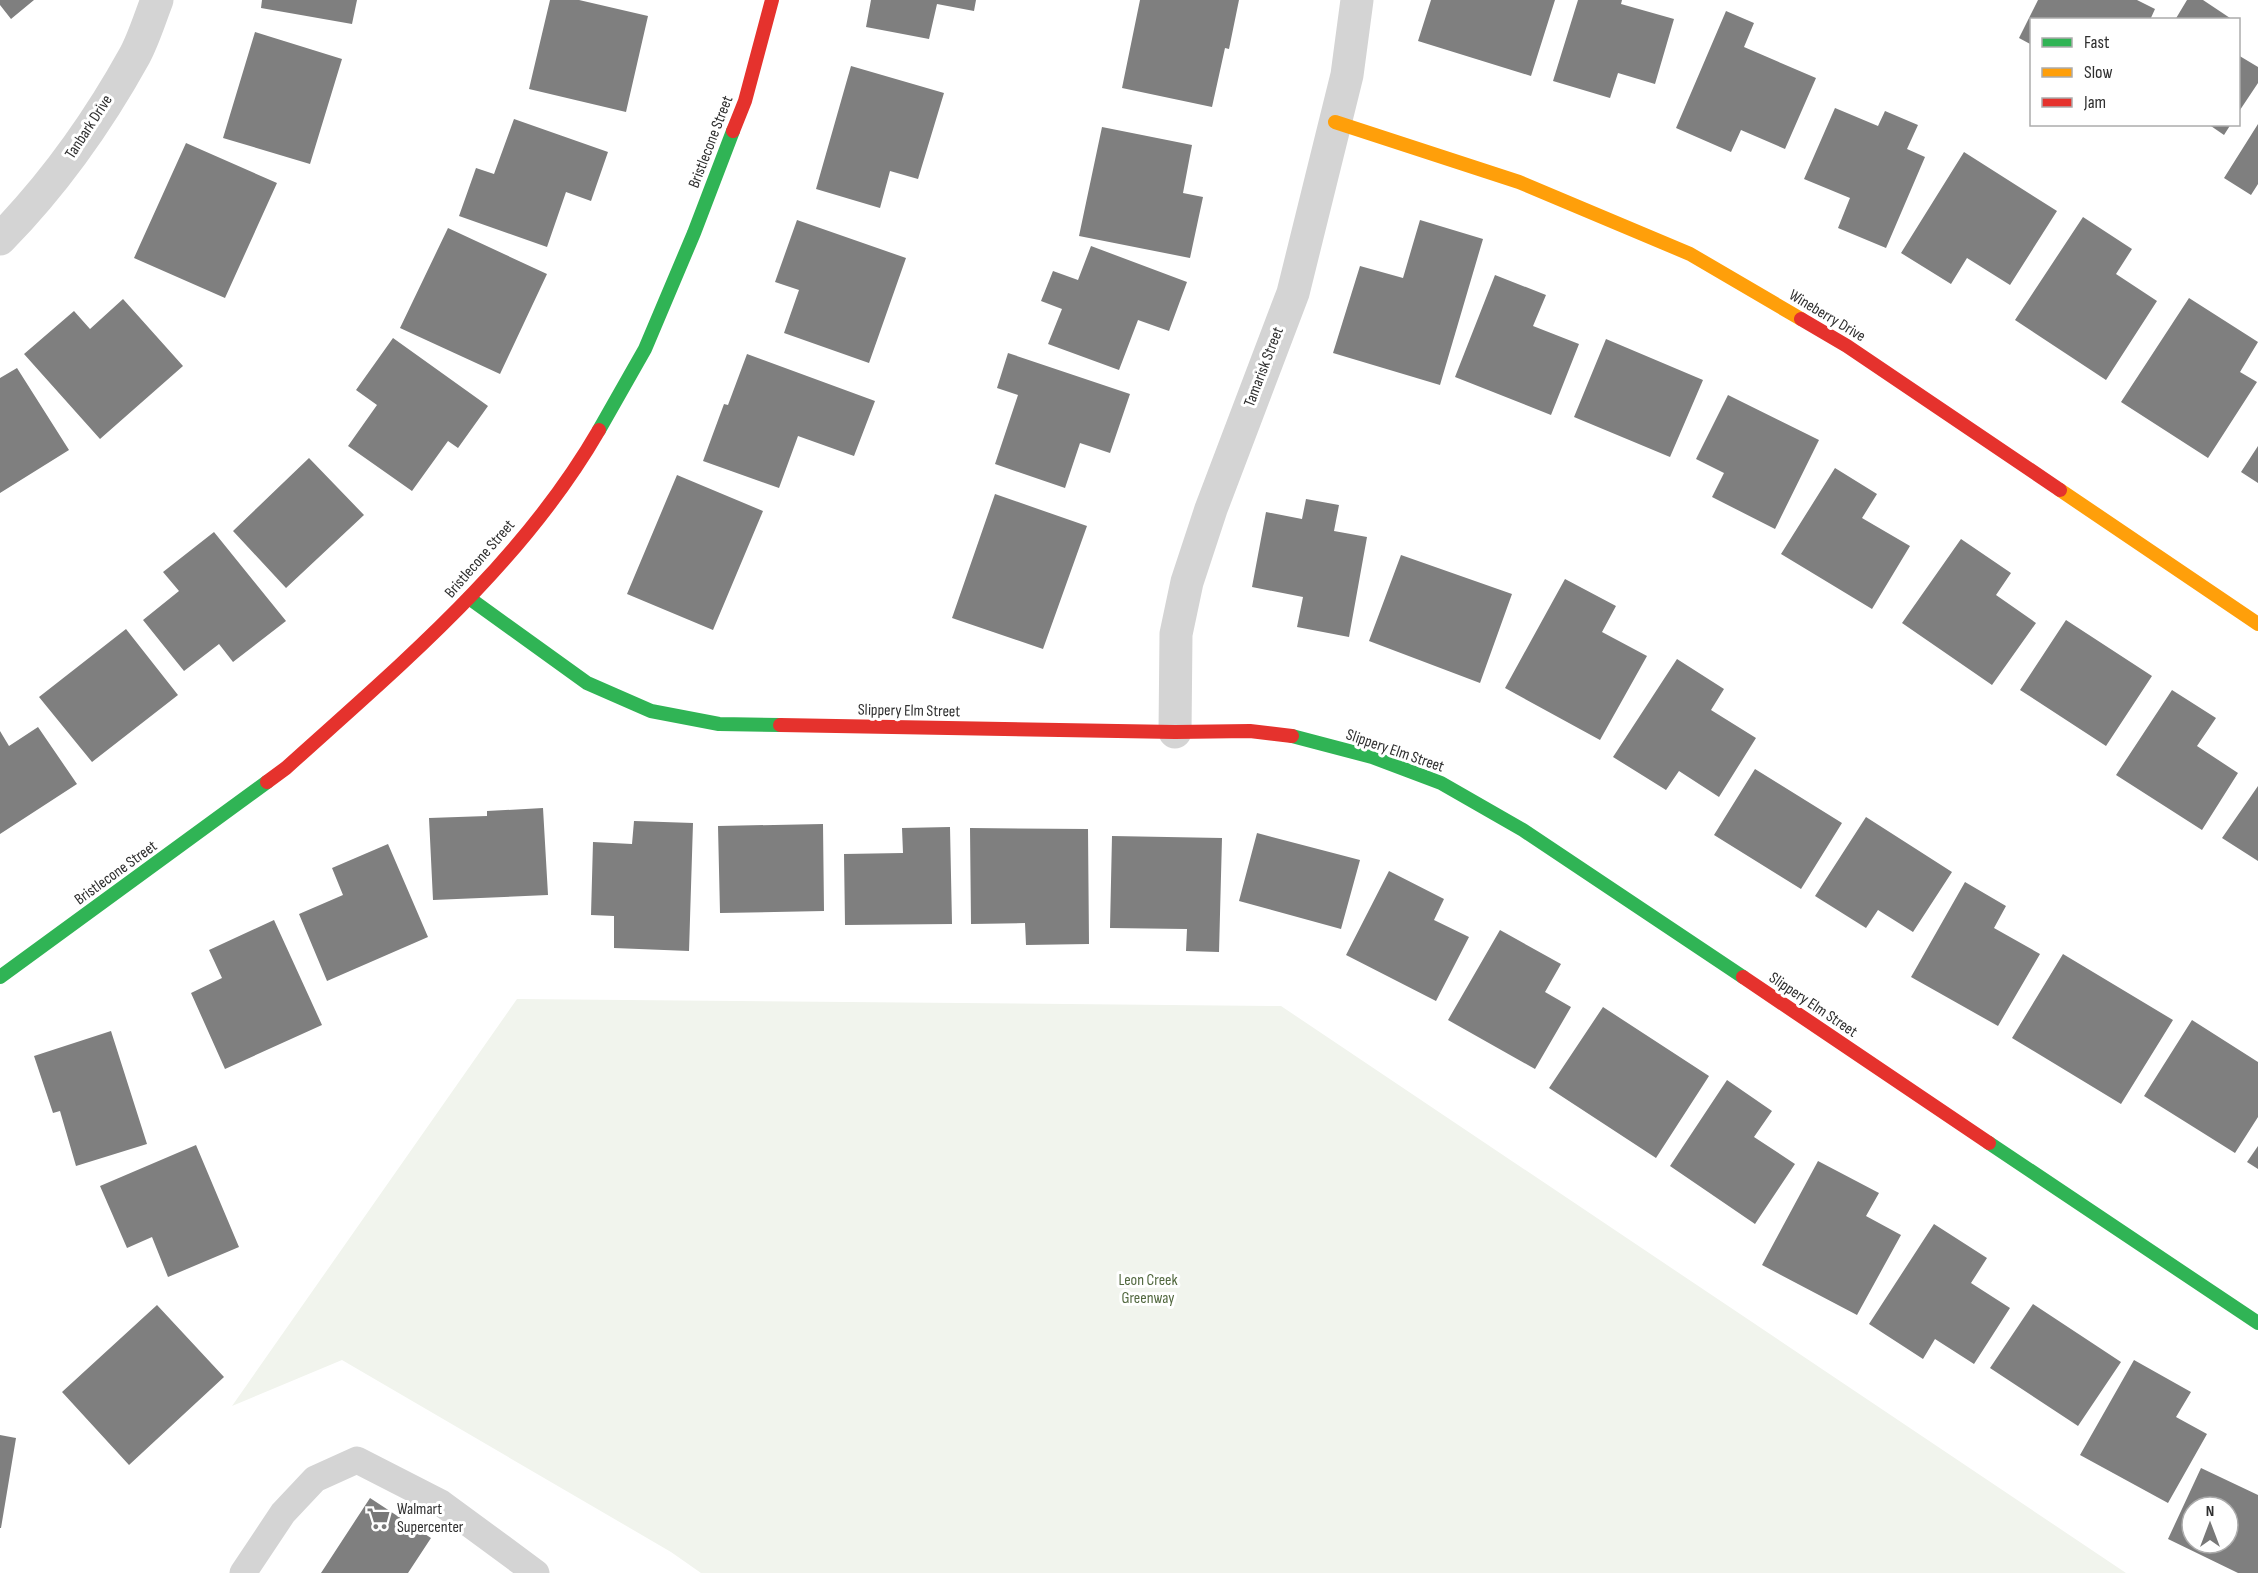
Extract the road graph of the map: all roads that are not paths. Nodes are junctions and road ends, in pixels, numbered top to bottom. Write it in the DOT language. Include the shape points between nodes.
graph roads {
  1 [pos="157,0"];
  2 [pos="772,0"];
  3 [pos="1357,0"];
  4 [pos="1335,122"];
  5 [pos="2,232"];
  6 [pos="469,598"];
  7 [pos="2258,624"];
  8 [pos="1175,732"];
  9 [pos="0,977"];
  10 [pos="2258,1323"];
  11 [pos="243,1573"];
  12 [pos="536,1573"];
  1 -- 5 [label="street, Tanbark Drive" via="136,54 77,149 34,204"];
  2 -- 6 [label="street, Bristlecone Street" via="745,101 645,349 578,466 501,564"];
  3 -- 4 [label="street, Tamarisk Street" via="1347,75"];
  4 -- 7 [label="street, Wineberry Drive" via="1519,182 1690,254 1847,346"];
  4 -- 8 [label="street, Tamarisk Street" via="1293,293 1187,582 1176,634"];
  6 -- 8 [label="street, Slippery Elm Street" via="587,683 651,711 718,724"];
  6 -- 9 [label="street, Bristlecone Street" via="436,633 286,768"];
  8 -- 10 [label="street, Slippery Elm Street" via="1250,731 1292,736 1372,757 1442,783 1523,830"];
  11 -- 12 [label="lane" via="283,1513 315,1479 357,1460 441,1503"];
}
